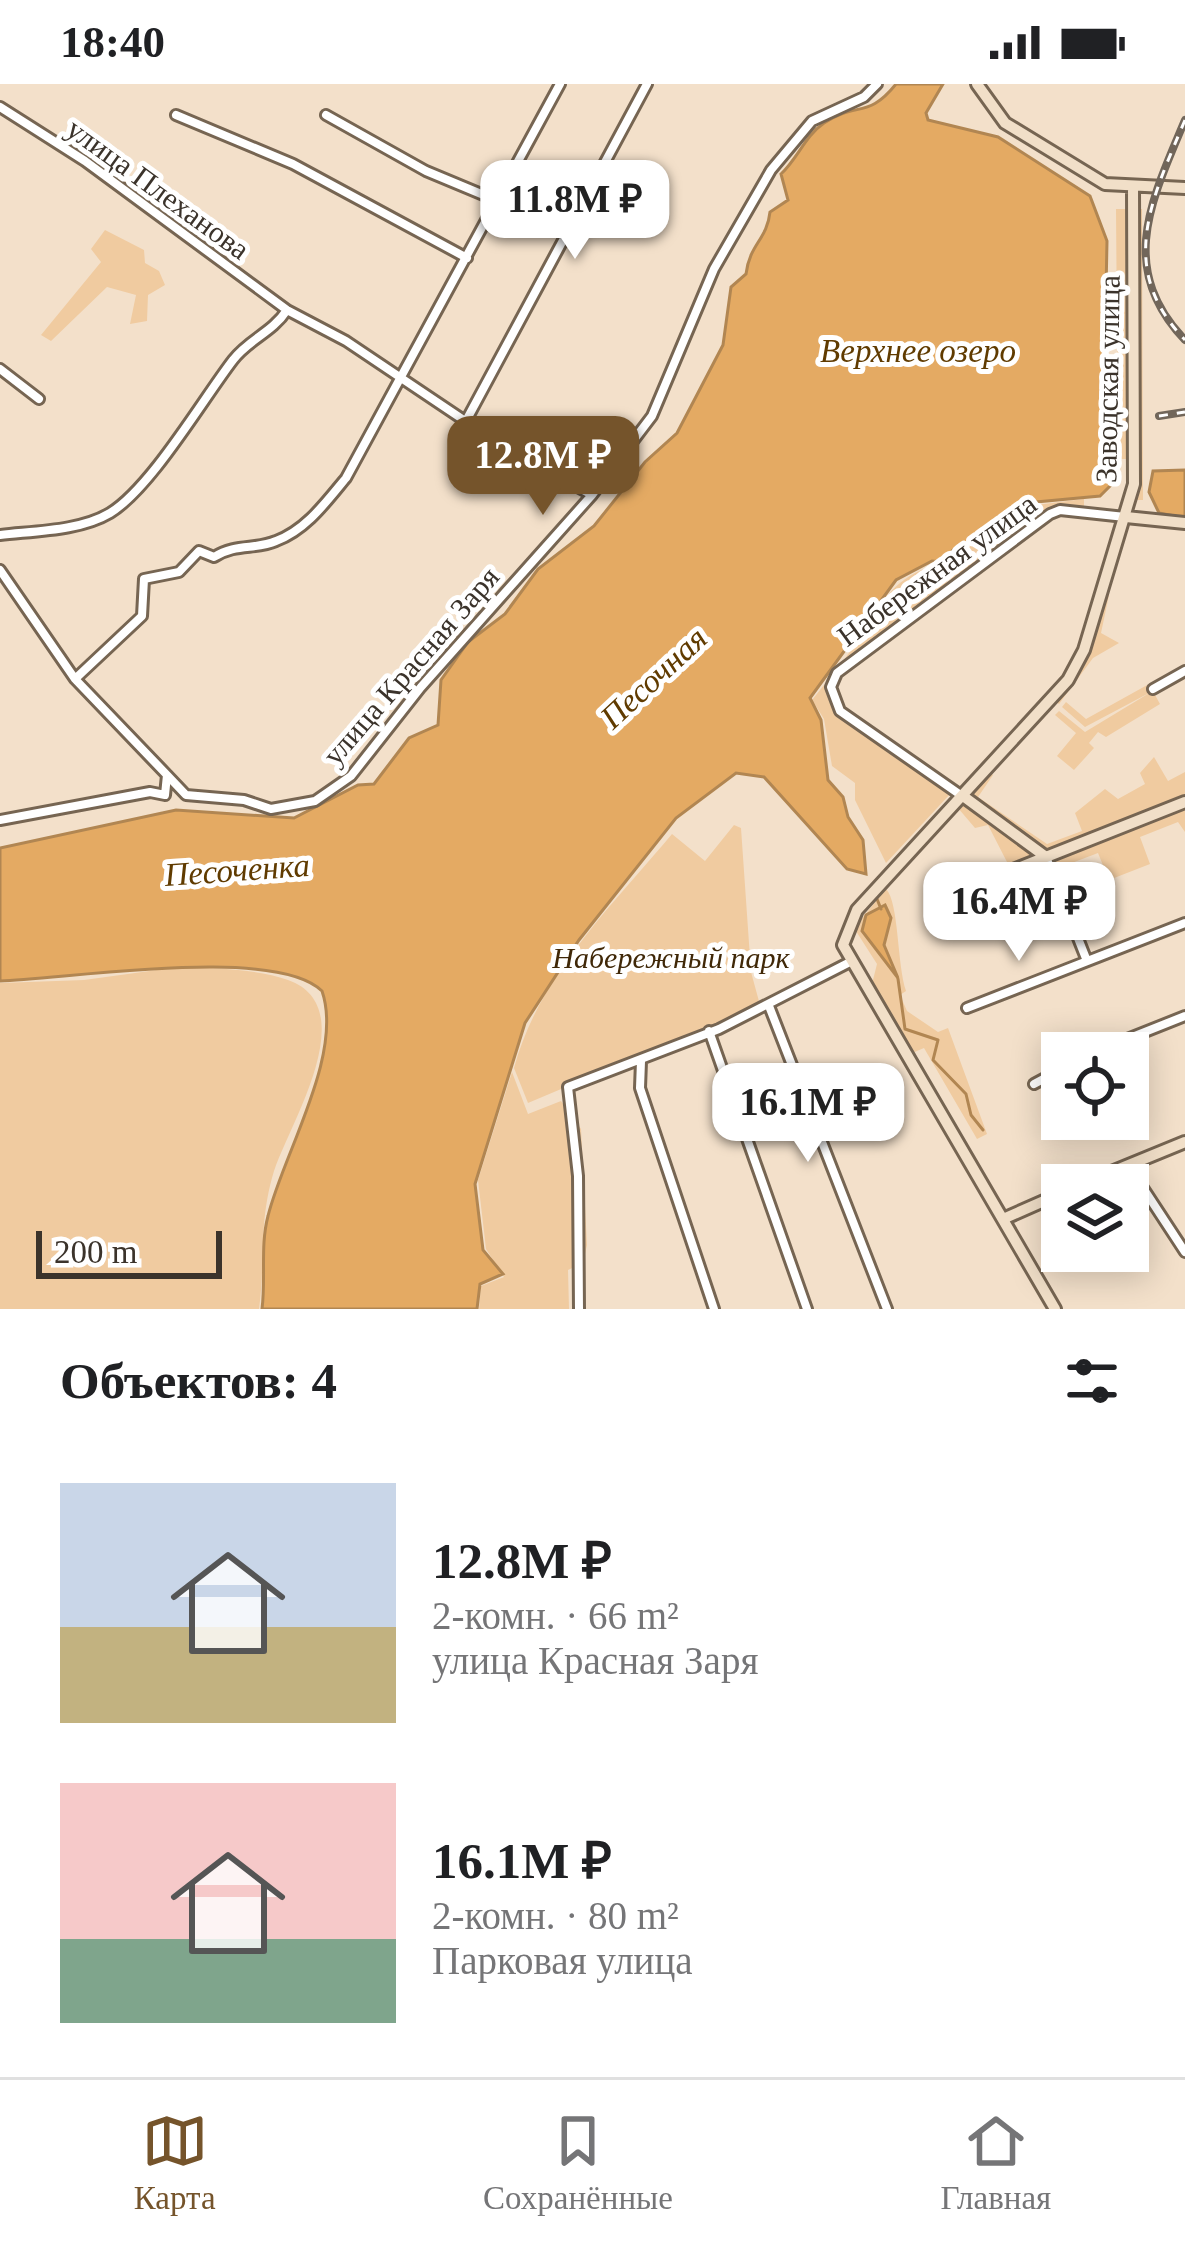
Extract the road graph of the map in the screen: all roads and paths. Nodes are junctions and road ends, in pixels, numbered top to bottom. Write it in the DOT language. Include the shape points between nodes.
graph roads {
  1 [pos="560,84"];
  2 [pos="647,84"];
  3 [pos="877,84"];
  4 [pos="977,84"];
  5 [pos="0,106"];
  6 [pos="176,115"];
  7 [pos="326,115"];
  8 [pos="1133,188"];
  9 [pos="1185,188"];
  10 [pos="498,201"];
  11 [pos="467,258"];
  12 [pos="287,310"];
  13 [pos="0,370"];
  14 [pos="403,378"];
  15 [pos="39,399"];
  16 [pos="467,419"];
  17 [pos="592,495"];
  18 [pos="1126,517"];
  19 [pos="1185,523"];
  20 [pos="0,535"];
  21 [pos="0,570"];
  22 [pos="1185,671"];
  23 [pos="75,680"];
  24 [pos="1153,689"];
  25 [pos="167,775"];
  26 [pos="963,796"];
  27 [pos="1185,802"];
  28 [pos="0,820"];
  29 [pos="1046,856"];
  30 [pos="939,898"];
  31 [pos="1185,923"];
  32 [pos="1087,961"];
  33 [pos="850,962"];
  34 [pos="769,1006"];
  35 [pos="967,1008"];
  36 [pos="1185,1016"];
  37 [pos="709,1030"];
  38 [pos="1145,1032"];
  39 [pos="641,1061"];
  40 [pos="1041,1080"];
  41 [pos="1034,1084"];
  42 [pos="1185,1142"];
  43 [pos="1130,1164"];
  44 [pos="1149,1197"];
  45 [pos="1041,1202"];
  46 [pos="1004,1219"];
  47 [pos="1185,1252"];
  48 [pos="580,1309"];
  49 [pos="714,1309"];
  50 [pos="807,1309"];
  51 [pos="887,1309"];
  52 [pos="1055,1309"];
  1 -- 10 [label="street"];
  2 -- 16 [label="street"];
  3 -- 17 [label="street, улица Красная Заря" via="812,121 771,170 714,269 652,416"];
  4 -- 8 [label="main road" via="1005,123 1036,146 1105,184"];
  5 -- 12 [label="street, улица Плеханова"];
  6 -- 11 [label="street" via="292,164"];
  7 -- 10 [label="street"];
  8 -- 9 [label="main road"];
  8 -- 18 [label="main road, Заводская улица" via="1133,484"];
  10 -- 11 [label="street"];
  11 -- 14 [label="street"];
  12 -- 14 [label="street, улица Плеханова"];
  12 -- 20 [label="street" via="267,335 244,346 185,431 111,512"];
  13 -- 15 [label="street"];
  14 -- 16 [label="street, улица Плеханова"];
  14 -- 23 [label="street" via="346,478 314,516 273,543 232,545 214,557 199,550 179,572 144,579 142,616"];
  16 -- 17 [label="street, улица Плеханова"];
  17 -- 25 [label="street, улица Красная Заря" via="337,788 271,809 186,795"];
  18 -- 19 [label="main road, Набережная улица"];
  18 -- 26 [label="main road, Заводская улица" via="1079,662"];
  18 -- 26 [label="street, Набережная улица" via="1050,514 837,673 831,687 840,711"];
  21 -- 23 [label="street"];
  22 -- 24 [label="street"];
  23 -- 25 [label="street"];
  25 -- 28 [label="street" via="165,795"];
  26 -- 29 [label="main road"];
  26 -- 33 [label="main road, Заводская улица" via="857,910 843,933"];
  27 -- 29 [label="main road"];
  29 -- 30 [label="main road"];
  29 -- 32 [label="street"];
  31 -- 32 [label="street"];
  32 -- 35 [label="street"];
  33 -- 34 [label="street"];
  33 -- 46 [label="main road"];
  34 -- 37 [label="street"];
  34 -- 51 [label="street"];
  36 -- 38 [label="street"];
  37 -- 39 [label="street"];
  37 -- 50 [label="street"];
  39 -- 48 [label="street" via="568,1087"];
  39 -- 49 [label="street" via="640,1088"];
  40 -- 41 [label="street"];
  42 -- 43 [label="main road"];
  44 -- 47 [label="street"];
  45 -- 46 [label="main road"];
  46 -- 52 [label="main road"];
}
